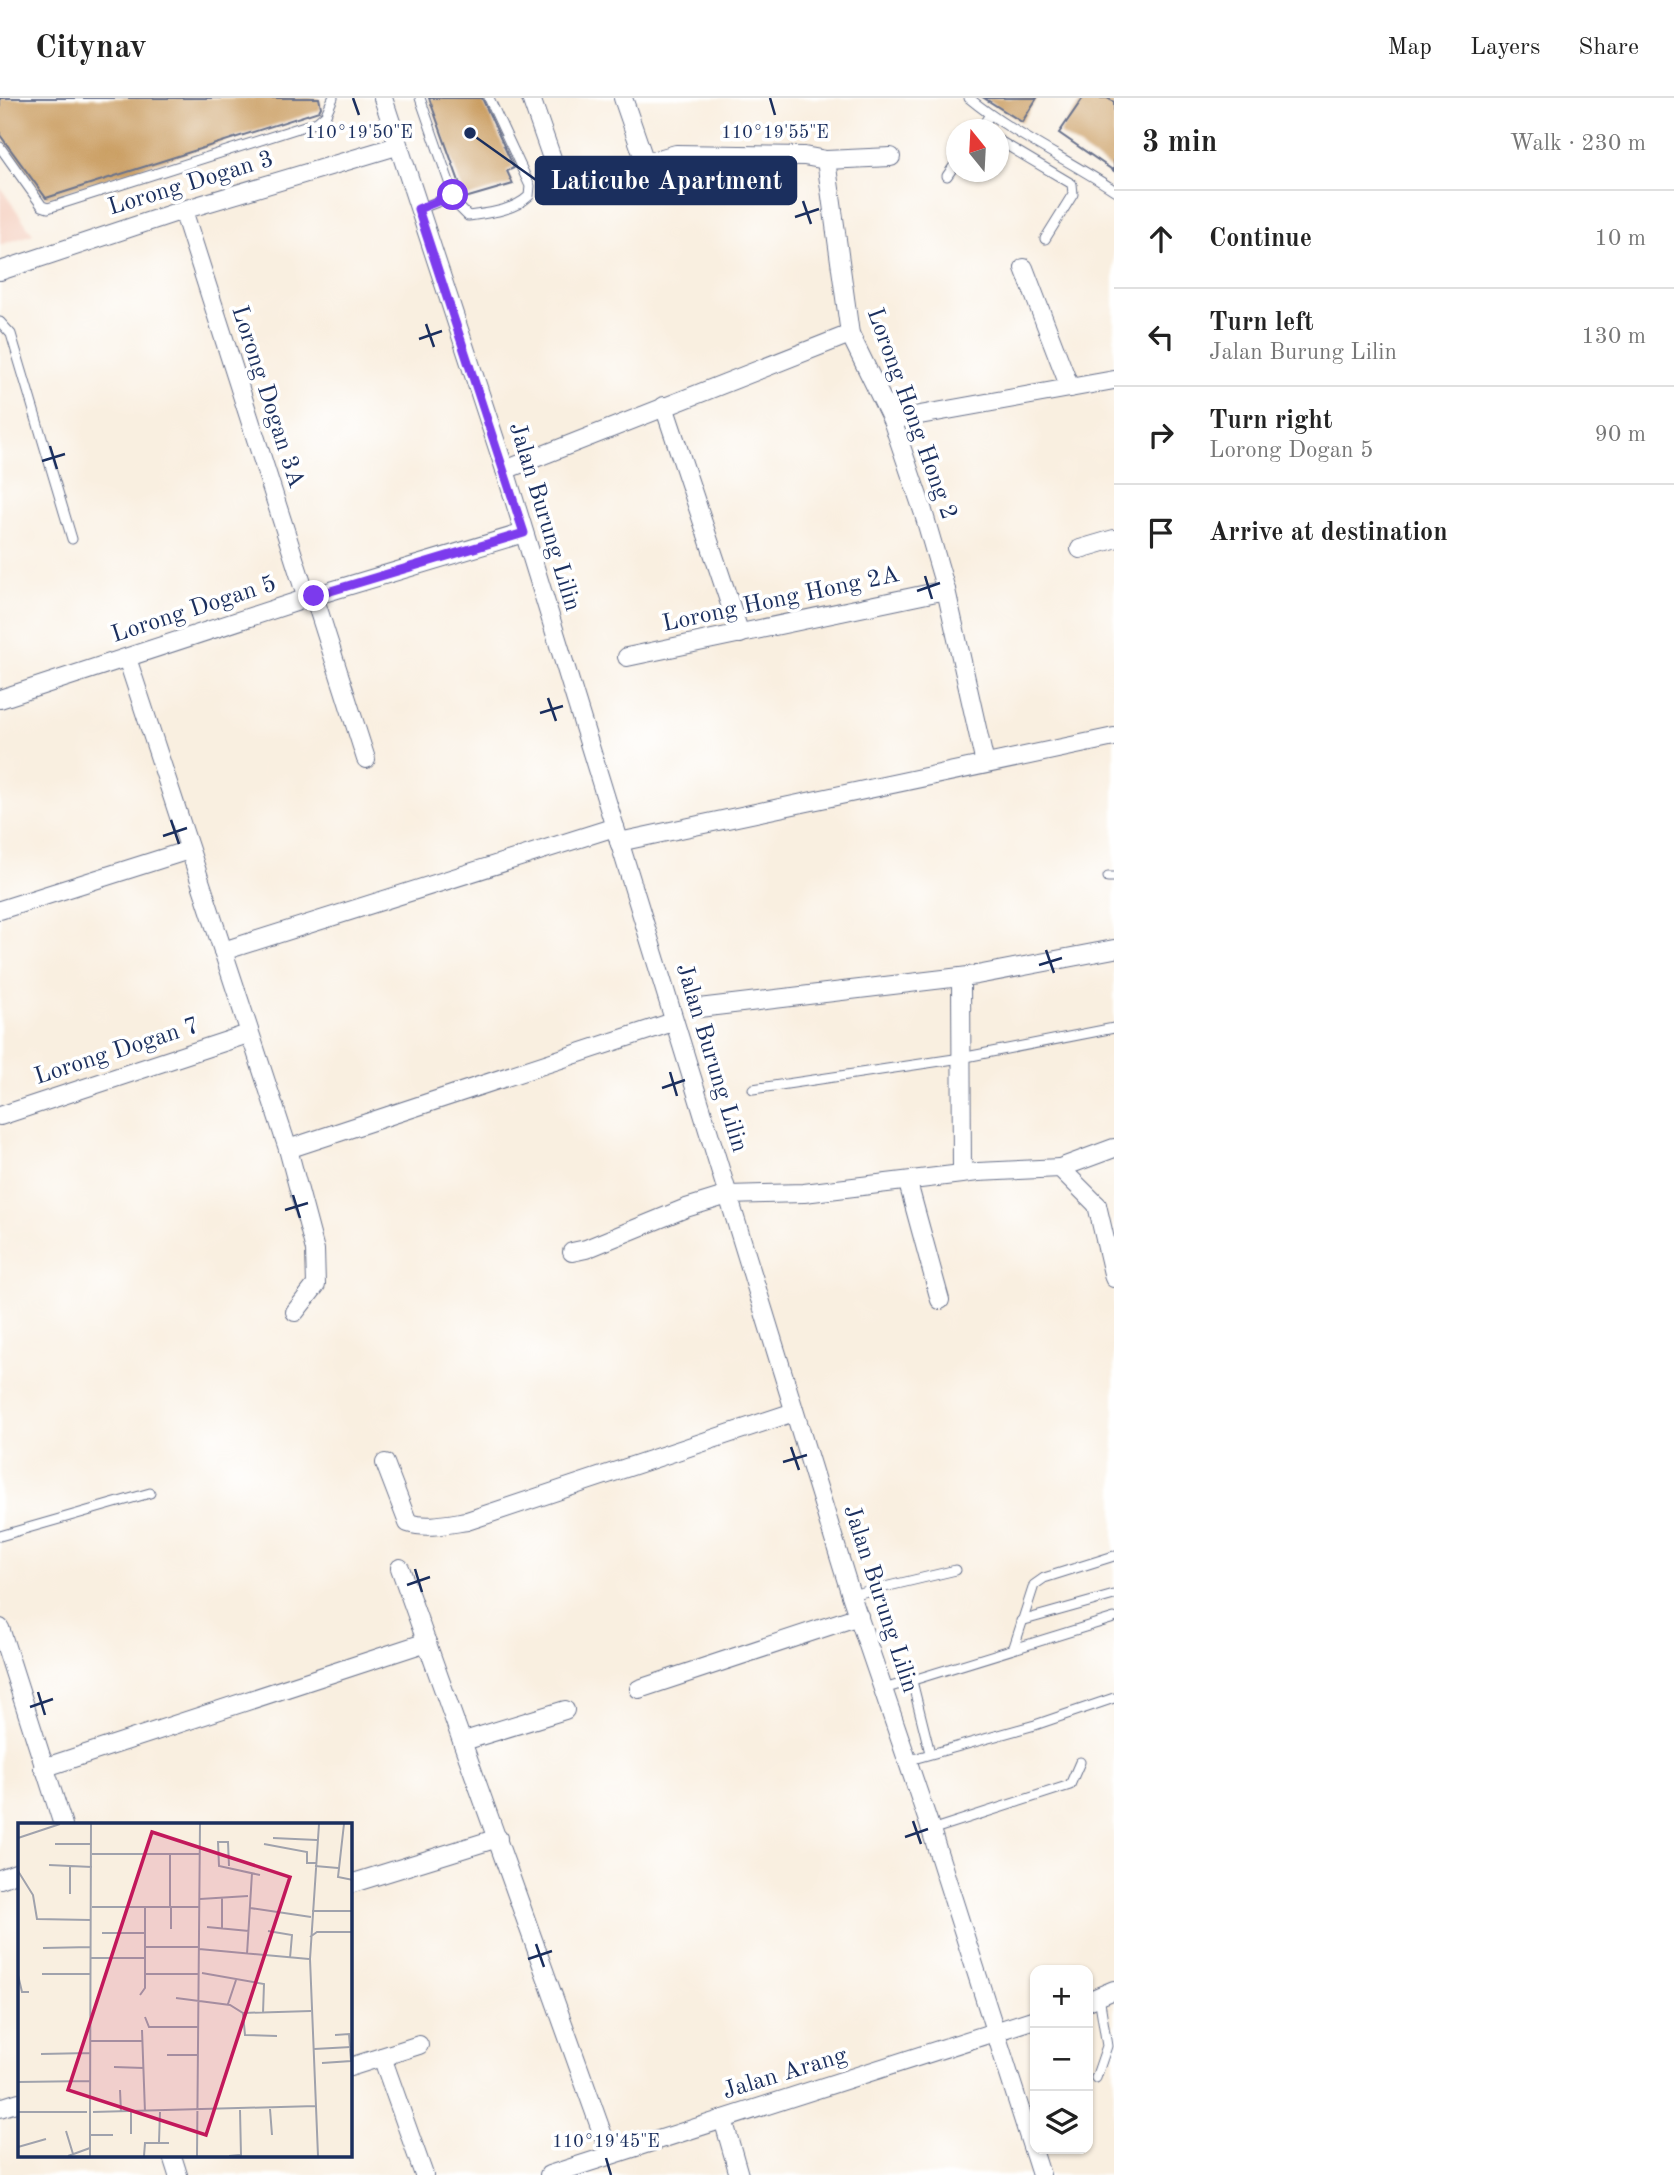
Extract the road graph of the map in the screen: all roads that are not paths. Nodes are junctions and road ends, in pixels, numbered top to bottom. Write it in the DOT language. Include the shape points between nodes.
graph roads {
  1 [pos="332,98"];
  2 [pos="383,98"];
  3 [pos="420,98"];
  4 [pos="489,98"];
  5 [pos="531,98"];
  6 [pos="622,98"];
  7 [pos="969,98"];
  8 [pos="989,116"];
  9 [pos="987,119"];
  10 [pos="397,146"];
  11 [pos="1009,146"];
  12 [pos="0,147"];
  13 [pos="891,157"];
  14 [pos="826,160"];
  15 [pos="645,162"];
  16 [pos="1114,190"];
  17 [pos="453,195"];
  18 [pos="418,209"];
  19 [pos="183,210"];
  20 [pos="1045,239"];
  21 [pos="1024,268"];
  22 [pos="0,271"];
  23 [pos="0,322"];
  24 [pos="850,334"];
  25 [pos="1114,380"];
  26 [pos="1070,388"];
  27 [pos="664,406"];
  28 [pos="892,420"];
  29 [pos="505,470"];
  30 [pos="524,533"];
  31 [pos="72,539"];
  32 [pos="1114,539"];
  33 [pos="1080,549"];
  34 [pos="946,590"];
  35 [pos="310,597"];
  36 [pos="740,634"];
  37 [pos="627,657"];
  38 [pos="127,658"];
  39 [pos="0,699"];
  40 [pos="1114,737"];
  41 [pos="366,759"];
  42 [pos="985,764"];
  43 [pos="617,834"];
  44 [pos="189,850"];
  45 [pos="0,910"];
  46 [pos="223,950"];
  47 [pos="1114,950"];
  48 [pos="961,977"];
  49 [pos="699,1009"];
  50 [pos="673,1022"];
  51 [pos="1114,1028"];
  52 [pos="248,1034"];
  53 [pos="961,1058"];
  54 [pos="754,1089"];
  55 [pos="0,1116"];
  56 [pos="1114,1148"];
  57 [pos="288,1149"];
  58 [pos="1060,1168"];
  59 [pos="962,1174"];
  60 [pos="908,1183"];
  61 [pos="728,1195"];
  62 [pos="1106,1202"];
  63 [pos="572,1252"];
  64 [pos="1114,1278"];
  65 [pos="940,1300"];
  66 [pos="295,1312"];
  67 [pos="794,1412"];
  68 [pos="385,1463"];
  69 [pos="149,1493"];
  70 [pos="0,1536"];
  71 [pos="1114,1556"];
  72 [pos="400,1568"];
  73 [pos="956,1570"];
  74 [pos="851,1595"];
  75 [pos="1114,1595"];
  76 [pos="859,1616"];
  77 [pos="1114,1618"];
  78 [pos="1021,1621"];
  79 [pos="0,1628"];
  80 [pos="427,1642"];
  81 [pos="1014,1647"];
  82 [pos="912,1681"];
  83 [pos="639,1689"];
  84 [pos="884,1689"];
  85 [pos="1114,1699"];
  86 [pos="565,1710"];
  87 [pos="464,1741"];
  88 [pos="930,1754"];
  89 [pos="905,1761"];
  90 [pos="1080,1762"];
  91 [pos="43,1768"];
  92 [pos="62,1823"];
  93 [pos="931,1830"];
  94 [pos="498,1838"];
  95 [pos="18,1872"];
  96 [pos="0,1879"];
  97 [pos="352,1883"];
  98 [pos="1100,1996"];
  99 [pos="1030,2021"];
  100 [pos="996,2032"];
  101 [pos="419,2045"];
  102 [pos="382,2057"];
  103 [pos="352,2066"];
  104 [pos="1096,2078"];
  105 [pos="18,2102"];
  106 [pos="0,2108"];
  107 [pos="723,2119"];
  108 [pos="610,2155"];
  109 [pos="173,2158"];
  110 [pos="178,2175"];
  111 [pos="424,2175"];
  112 [pos="549,2175"];
  113 [pos="739,2175"];
  114 [pos="1041,2175"];
  1 -- 12 [label="lane" via="317,122 48,208"];
  2 -- 10 [label="street, Jalan Burung Lilin"];
  3 -- 17 [label="lane"];
  4 -- 17 [label="lane" via="530,186 530,196 522,203 468,216"];
  5 -- 15 [label="street" via="562,180 572,184"];
  6 -- 15 [label="street"];
  7 -- 8 [label="lane"];
  8 -- 9 [label="lane"];
  8 -- 16 [label="lane"];
  10 -- 18 [label="street, Jalan Burung Lilin"];
  10 -- 19 [label="street, Lorong Dogan 3"];
  11 -- 20 [label="lane" via="1072,184 1073,194"];
  13 -- 14 [label="street"];
  14 -- 15 [label="street" via="676,154"];
  14 -- 24 [label="street, Lorong Hong Hong 2"];
  17 -- 18 [label="lane"];
  18 -- 29 [label="street, Jalan Burung Lilin"];
  19 -- 22 [label="street, Lorong Dogan 3"];
  19 -- 35 [label="street, Lorong Dogan 3A"];
  21 -- 26 [label="street"];
  23 -- 31 [label="lane" via="11,334"];
  24 -- 27 [label="street"];
  24 -- 28 [label="street, Lorong Hong Hong 2"];
  25 -- 26 [label="street"];
  26 -- 28 [label="street"];
  27 -- 29 [label="street"];
  27 -- 36 [label="street"];
  28 -- 34 [label="street, Lorong Hong Hong 2"];
  29 -- 30 [label="street, Jalan Burung Lilin"];
  30 -- 35 [label="street, Lorong Dogan 5"];
  30 -- 43 [label="street, Jalan Burung Lilin"];
  32 -- 33 [label="street"];
  34 -- 36 [label="street, Lorong Hong Hong 2A"];
  34 -- 42 [label="street, Lorong Hong Hong 2"];
  35 -- 38 [label="street, Lorong Dogan 5"];
  35 -- 41 [label="street, Lorong Dogan 3A"];
  36 -- 37 [label="street, Lorong Hong Hong 2A"];
  38 -- 39 [label="street, Lorong Dogan 5"];
  38 -- 44 [label="street"];
  40 -- 42 [label="street"];
  42 -- 43 [label="street"];
  43 -- 46 [label="street"];
  43 -- 50 [label="street, Jalan Burung Lilin"];
  44 -- 45 [label="street"];
  44 -- 46 [label="street"];
  46 -- 52 [label="street"];
  47 -- 48 [label="street"];
  48 -- 49 [label="street"];
  48 -- 53 [label="street"];
  50 -- 57 [label="street"];
  50 -- 61 [label="street, Jalan Burung Lilin"];
  51 -- 53 [label="lane"];
  52 -- 55 [label="street, Lorong Dogan 7"];
  52 -- 57 [label="street"];
  53 -- 54 [label="lane"];
  53 -- 59 [label="street"];
  56 -- 58 [label="street"];
  57 -- 66 [label="street" via="318,1272 313,1290"];
  58 -- 59 [label="street"];
  58 -- 62 [label="street"];
  59 -- 60 [label="street"];
  60 -- 61 [label="street"];
  60 -- 65 [label="street"];
  61 -- 63 [label="street"];
  61 -- 67 [label="street, Jalan Burung Lilin"];
  62 -- 64 [label="street"];
  67 -- 68 [label="street" via="480,1517 442,1525 420,1527 408,1522"];
  67 -- 74 [label="street, Jalan Burung Lilin"];
  69 -- 70 [label="lane"];
  71 -- 78 [label="lane" via="1044,1578 1034,1585"];
  72 -- 80 [label="street"];
  73 -- 74 [label="lane"];
  74 -- 76 [label="street, Jalan Burung Lilin"];
  75 -- 78 [label="lane"];
  76 -- 83 [label="street"];
  76 -- 84 [label="street, Jalan Burung Lilin"];
  77 -- 81 [label="lane"];
  78 -- 81 [label="lane"];
  79 -- 91 [label="street"];
  80 -- 87 [label="street"];
  80 -- 91 [label="street"];
  81 -- 82 [label="lane"];
  82 -- 84 [label="lane"];
  82 -- 88 [label="lane"];
  84 -- 89 [label="street, Jalan Burung Lilin"];
  85 -- 88 [label="lane"];
  86 -- 87 [label="street"];
  87 -- 94 [label="street"];
  88 -- 89 [label="lane"];
  89 -- 93 [label="street, Jalan Burung Lilin"];
  90 -- 93 [label="lane" via="1070,1785"];
  91 -- 92 [label="street"];
  93 -- 100 [label="street, Jalan Burung Lilin"];
  94 -- 97 [label="street"];
  94 -- 108 [label="street"];
  95 -- 96 [label="street"];
  98 -- 104 [label="lane" via="1107,2046"];
  99 -- 100 [label="street, Jalan Arang"];
  100 -- 107 [label="street, Jalan Arang"];
  100 -- 114 [label="street, Jalan Burung Lilin"];
  101 -- 102 [label="street"];
  102 -- 103 [label="street"];
  102 -- 111 [label="street"];
  105 -- 106 [label="street"];
  107 -- 108 [label="street, Jalan Arang"];
  107 -- 113 [label="street"];
  108 -- 112 [label="street, Jalan Arang"];
  109 -- 110 [label="street"];
}
